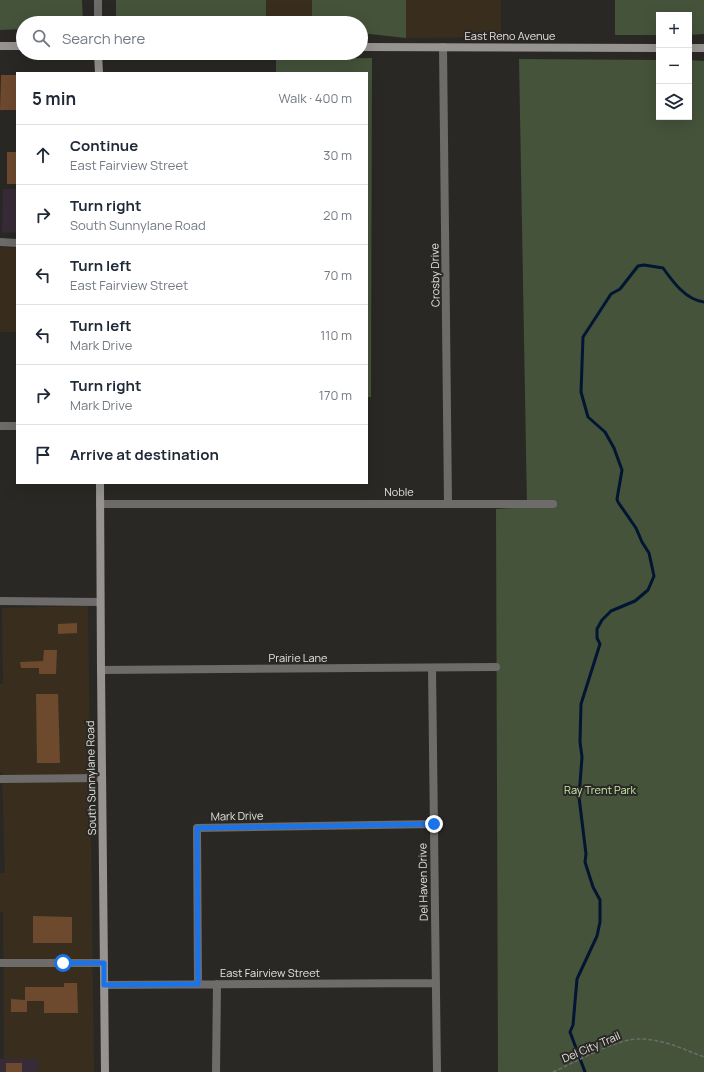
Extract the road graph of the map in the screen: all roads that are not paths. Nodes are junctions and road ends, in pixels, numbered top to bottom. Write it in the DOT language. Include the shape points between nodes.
graph roads {
  1 [pos="98,0"];
  2 [pos="98,16"];
  3 [pos="0,46"];
  4 [pos="16,46"];
  5 [pos="368,47"];
  6 [pos="443,47"];
  7 [pos="656,48"];
  8 [pos="692,48"];
  9 [pos="704,48"];
  10 [pos="98,60"];
  11 [pos="99,72"];
  12 [pos="0,242"];
  13 [pos="16,243"];
  14 [pos="0,426"];
  15 [pos="16,426"];
  16 [pos="100,484"];
  17 [pos="448,503"];
  18 [pos="100,504"];
  19 [pos="553,504"];
  20 [pos="0,602"];
  21 [pos="100,602"];
  22 [pos="496,667"];
  23 [pos="432,668"];
  24 [pos="101,670"];
  25 [pos="102,778"];
  26 [pos="0,779"];
  27 [pos="434,824"];
  28 [pos="0,963"];
  29 [pos="104,963"];
  30 [pos="436,983"];
  31 [pos="198,984"];
  32 [pos="217,984"];
  33 [pos="104,985"];
  34 [pos="106,1072"];
  35 [pos="216,1072"];
  36 [pos="437,1072"];
  1 -- 2 [label="street"];
  3 -- 4 [label="main road"];
  5 -- 6 [label="main road, East Reno Avenue"];
  6 -- 7 [label="main road, East Reno Avenue"];
  6 -- 17 [label="street, Crosby Drive"];
  8 -- 9 [label="main road"];
  10 -- 11 [label="main road"];
  12 -- 13 [label="street"];
  14 -- 15 [label="street"];
  16 -- 18 [label="main road, South Sunnylane Road"];
  17 -- 18 [label="street, Noble"];
  17 -- 19 [label="street, Noble"];
  18 -- 21 [label="main road, South Sunnylane Road"];
  20 -- 21 [label="street"];
  21 -- 24 [label="main road, South Sunnylane Road"];
  22 -- 23 [label="street, Prairie Lane"];
  23 -- 24 [label="street, Prairie Lane"];
  23 -- 27 [label="street, Del Haven Drive"];
  24 -- 25 [label="main road, South Sunnylane Road"];
  25 -- 26 [label="street"];
  25 -- 29 [label="main road, South Sunnylane Road"];
  27 -- 30 [label="street, Del Haven Drive"];
  27 -- 31 [label="street, Mark Drive" via="197,828"];
  28 -- 29 [label="street"];
  29 -- 33 [label="main road, South Sunnylane Road"];
  30 -- 32 [label="street, East Fairview Street"];
  30 -- 36 [label="street, Del Haven Drive"];
  31 -- 32 [label="street, East Fairview Street"];
  31 -- 33 [label="street, East Fairview Street"];
  32 -- 35 [label="street"];
  33 -- 34 [label="main road, South Sunnylane Road"];
}
